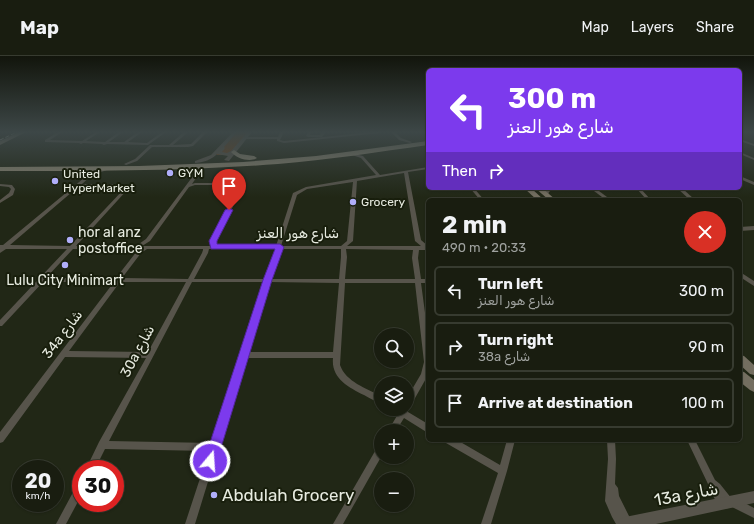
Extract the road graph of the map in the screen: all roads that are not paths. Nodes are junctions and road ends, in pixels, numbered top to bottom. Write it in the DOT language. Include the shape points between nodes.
graph roads {
  1 [pos="145,154"];
  2 [pos="215,154"];
  3 [pos="220,154"];
  4 [pos="230,154"];
  5 [pos="232,154"];
  6 [pos="235,154"];
  7 [pos="319,154"];
  8 [pos="370,154"];
  9 [pos="742,154"];
  10 [pos="364,155"];
  11 [pos="262,158"];
  12 [pos="754,159"];
  13 [pos="227,160"];
  14 [pos="141,161"];
  15 [pos="0,165"];
  16 [pos="198,165"];
  17 [pos="426,168"];
  18 [pos="0,169"];
  19 [pos="89,169"];
  20 [pos="406,172"];
  21 [pos="379,176"];
  22 [pos="742,178"];
  23 [pos="754,179"];
  24 [pos="355,180"];
  25 [pos="745,180"];
  26 [pos="754,184"];
  27 [pos="0,185"];
  28 [pos="78,185"];
  29 [pos="187,186"];
  30 [pos="474,190"];
  31 [pos="529,190"];
  32 [pos="549,190"];
  33 [pos="595,190"];
  34 [pos="640,190"];
  35 [pos="682,190"];
  36 [pos="480,198"];
  37 [pos="543,198"];
  38 [pos="606,198"];
  39 [pos="647,198"];
  40 [pos="691,198"];
  41 [pos="0,202"];
  42 [pos="754,228"];
  43 [pos="742,229"];
  44 [pos="350,241"];
  45 [pos="415,246"];
  46 [pos="4,247"];
  47 [pos="73,247"];
  48 [pos="136,247"];
  49 [pos="147,247"];
  50 [pos="203,247"];
  51 [pos="213,247"];
  52 [pos="279,247"];
  53 [pos="345,247"];
  54 [pos="356,247"];
  55 [pos="426,248"];
  56 [pos="0,252"];
  57 [pos="751,279"];
  58 [pos="41,280"];
  59 [pos="118,280"];
  60 [pos="191,280"];
  61 [pos="268,280"];
  62 [pos="342,280"];
  63 [pos="418,281"];
  64 [pos="426,281"];
  65 [pos="754,284"];
  66 [pos="0,324"];
  67 [pos="426,346"];
  68 [pos="63,354"];
  69 [pos="150,355"];
  70 [pos="336,355"];
  71 [pos="244,356"];
  72 [pos="742,361"];
  73 [pos="426,370"];
  74 [pos="754,371"];
  75 [pos="742,377"];
  76 [pos="754,387"];
  77 [pos="414,393"];
  78 [pos="374,396"];
  79 [pos="410,416"];
  80 [pos="426,427"];
  81 [pos="0,439"];
  82 [pos="453,442"];
  83 [pos="510,442"];
  84 [pos="611,442"];
  85 [pos="692,442"];
  86 [pos="102,445"];
  87 [pos="215,447"];
  88 [pos="94,460"];
  89 [pos="374,461"];
  90 [pos="503,470"];
  91 [pos="612,484"];
  92 [pos="754,497"];
  93 [pos="72,503"];
  94 [pos="729,503"];
  95 [pos="754,513"];
  96 [pos="489,521"];
  97 [pos="61,524"];
  98 [pos="190,524"];
  99 [pos="338,524"];
  100 [pos="624,524"];
  101 [pos="628,524"];
  1 -- 14 [label="street"];
  2 -- 16 [label="street"];
  3 -- 4 [label="street"];
  5 -- 13 [label="street"];
  6 -- 11 [label="main road" via="241,157"];
  7 -- 11 [label="main road"];
  8 -- 10 [label="main road"];
  9 -- 12 [label="street"];
  10 -- 16 [label="main road"];
  10 -- 21 [label="street"];
  11 -- 13 [label="main road"];
  13 -- 16 [label="main road" via="222,163"];
  14 -- 16 [label="main road"];
  14 -- 19 [label="main road"];
  15 -- 19 [label="main road"];
  16 -- 19 [label="main road"];
  16 -- 29 [label="street" via="199,170"];
  17 -- 20 [label="street"];
  18 -- 19 [label="main road"];
  19 -- 28 [label="street"];
  20 -- 21 [label="street"];
  20 -- 45 [label="street"];
  21 -- 24 [label="street"];
  22 -- 25 [label="street"];
  23 -- 25 [label="street"];
  24 -- 44 [label="street"];
  24 -- 52 [label="street" via="310,187 294,196"];
  25 -- 26 [label="street"];
  27 -- 41 [label="street" via="10,186 13,190"];
  28 -- 46 [label="street"];
  28 -- 47 [label="street" via="119,185 126,189"];
  29 -- 48 [label="street" via="148,240"];
  29 -- 51 [label="street" via="241,186 213,241"];
  30 -- 36 [label="street"];
  31 -- 37 [label="main road"];
  32 -- 37 [label="street"];
  33 -- 38 [label="street"];
  34 -- 39 [label="street"];
  35 -- 40 [label="street"];
  42 -- 43 [label="street"];
  44 -- 53 [label="street"];
  44 -- 54 [label="street"];
  45 -- 54 [label="street, شارع هور العنز"];
  45 -- 55 [label="street, شارع هور العنز"];
  45 -- 63 [label="street"];
  46 -- 47 [label="street, شارع هور العنز"];
  46 -- 56 [label="street"];
  47 -- 48 [label="street, شارع هور العنز"];
  47 -- 58 [label="street"];
  48 -- 49 [label="street, شارع هور العنز"];
  49 -- 50 [label="street, شارع هور العنز"];
  49 -- 59 [label="street, 34a شارع" via="139,252"];
  50 -- 51 [label="street, شارع هور العنز"];
  50 -- 60 [label="street, 30a شارع" via="206,253"];
  51 -- 52 [label="street, شارع هور العنز"];
  52 -- 53 [label="street, شارع هور العنز"];
  52 -- 61 [label="street"];
  53 -- 54 [label="street, شارع هور العنز"];
  53 -- 62 [label="street"];
  57 -- 65 [label="street"];
  58 -- 59 [label="street"];
  58 -- 66 [label="street"];
  59 -- 60 [label="street"];
  59 -- 68 [label="street, 34a شارع"];
  60 -- 61 [label="street"];
  60 -- 69 [label="street, 30a شارع"];
  61 -- 62 [label="street"];
  61 -- 71 [label="street"];
  62 -- 63 [label="street"];
  62 -- 70 [label="street"];
  63 -- 64 [label="street"];
  63 -- 67 [label="street"];
  68 -- 69 [label="street"];
  68 -- 81 [label="street, 34a شارع"];
  69 -- 86 [label="street, 30a شارع"];
  70 -- 71 [label="street"];
  70 -- 78 [label="street" via="340,376"];
  71 -- 87 [label="street"];
  72 -- 74 [label="main road"];
  73 -- 77 [label="street"];
  75 -- 76 [label="main road"];
  79 -- 80 [label="street"];
  82 -- 90 [label="street"];
  83 -- 90 [label="street"];
  84 -- 91 [label="street"];
  85 -- 94 [label="street" via="713,488"];
  86 -- 87 [label="street"];
  86 -- 88 [label="street, 30a شارع"];
  87 -- 98 [label="street"];
  89 -- 99 [label="street"];
  90 -- 96 [label="street"];
  91 -- 100 [label="street" via="610,501"];
  91 -- 101 [label="street" via="615,497"];
  92 -- 94 [label="street, 13a شارع"];
  93 -- 97 [label="street"];
  94 -- 95 [label="street"];
  94 -- 101 [label="street, 13a شارع"];
  100 -- 101 [label="street, 13a شارع"];
}
